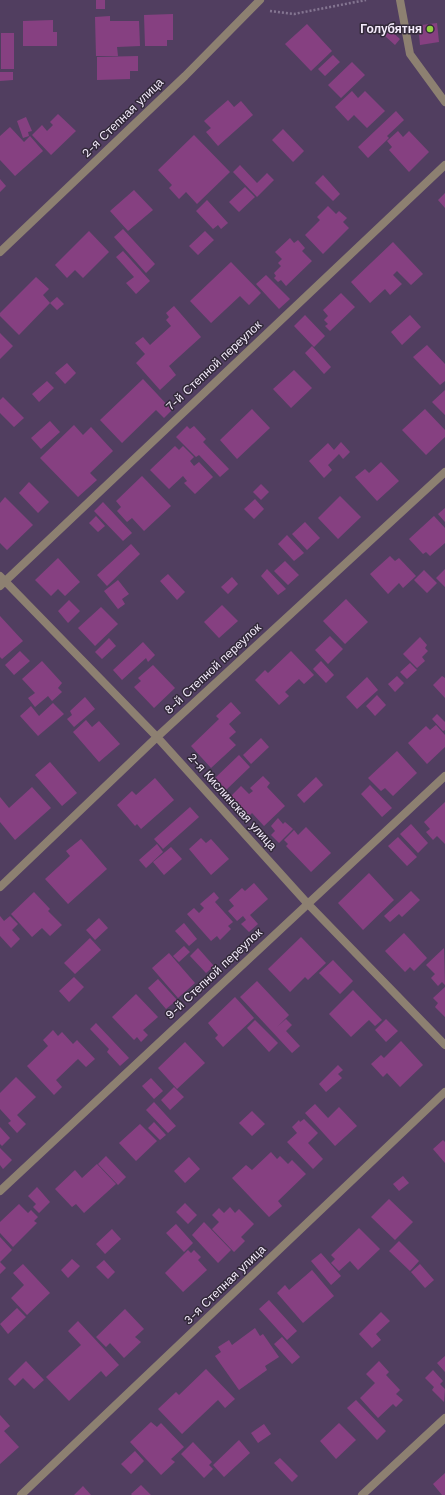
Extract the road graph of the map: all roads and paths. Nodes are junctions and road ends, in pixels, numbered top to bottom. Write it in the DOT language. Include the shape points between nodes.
graph roads {
  1 [pos="366,0"];
  2 [pos="400,0"];
  3 [pos="258,2"];
  4 [pos="445,102"];
  5 [pos="445,165"];
  6 [pos="0,252"];
  7 [pos="445,472"];
  8 [pos="2,581"];
  9 [pos="157,737"];
  10 [pos="445,776"];
  11 [pos="0,887"];
  12 [pos="307,903"];
  13 [pos="445,1045"];
  14 [pos="445,1092"];
  15 [pos="0,1191"];
  16 [pos="445,1418"];
  17 [pos="21,1495"];
  18 [pos="362,1495"];
  1 -- 3 [label="path" via="294,14 270,10"];
  2 -- 4 [label="street" via="410,54"];
  3 -- 6 [label="street, 2-я Степная улица" via="185,76"];
  5 -- 8 [label="street, 7-й Степной переулок"];
  7 -- 9 [label="street, 8-й Степной переулок"];
  8 -- 9 [label="street, 2-я Кислинская улица"];
  9 -- 11 [label="street, 8-й Степной переулок"];
  9 -- 12 [label="street, 2-я Кислинская улица"];
  10 -- 12 [label="street, 9-й Степной переулок"];
  12 -- 13 [label="street, 2-я Кислинская улица"];
  12 -- 15 [label="street, 9-й Степной переулок"];
  14 -- 17 [label="street, 3-я Степная улица"];
  16 -- 18 [label="street"];
}
